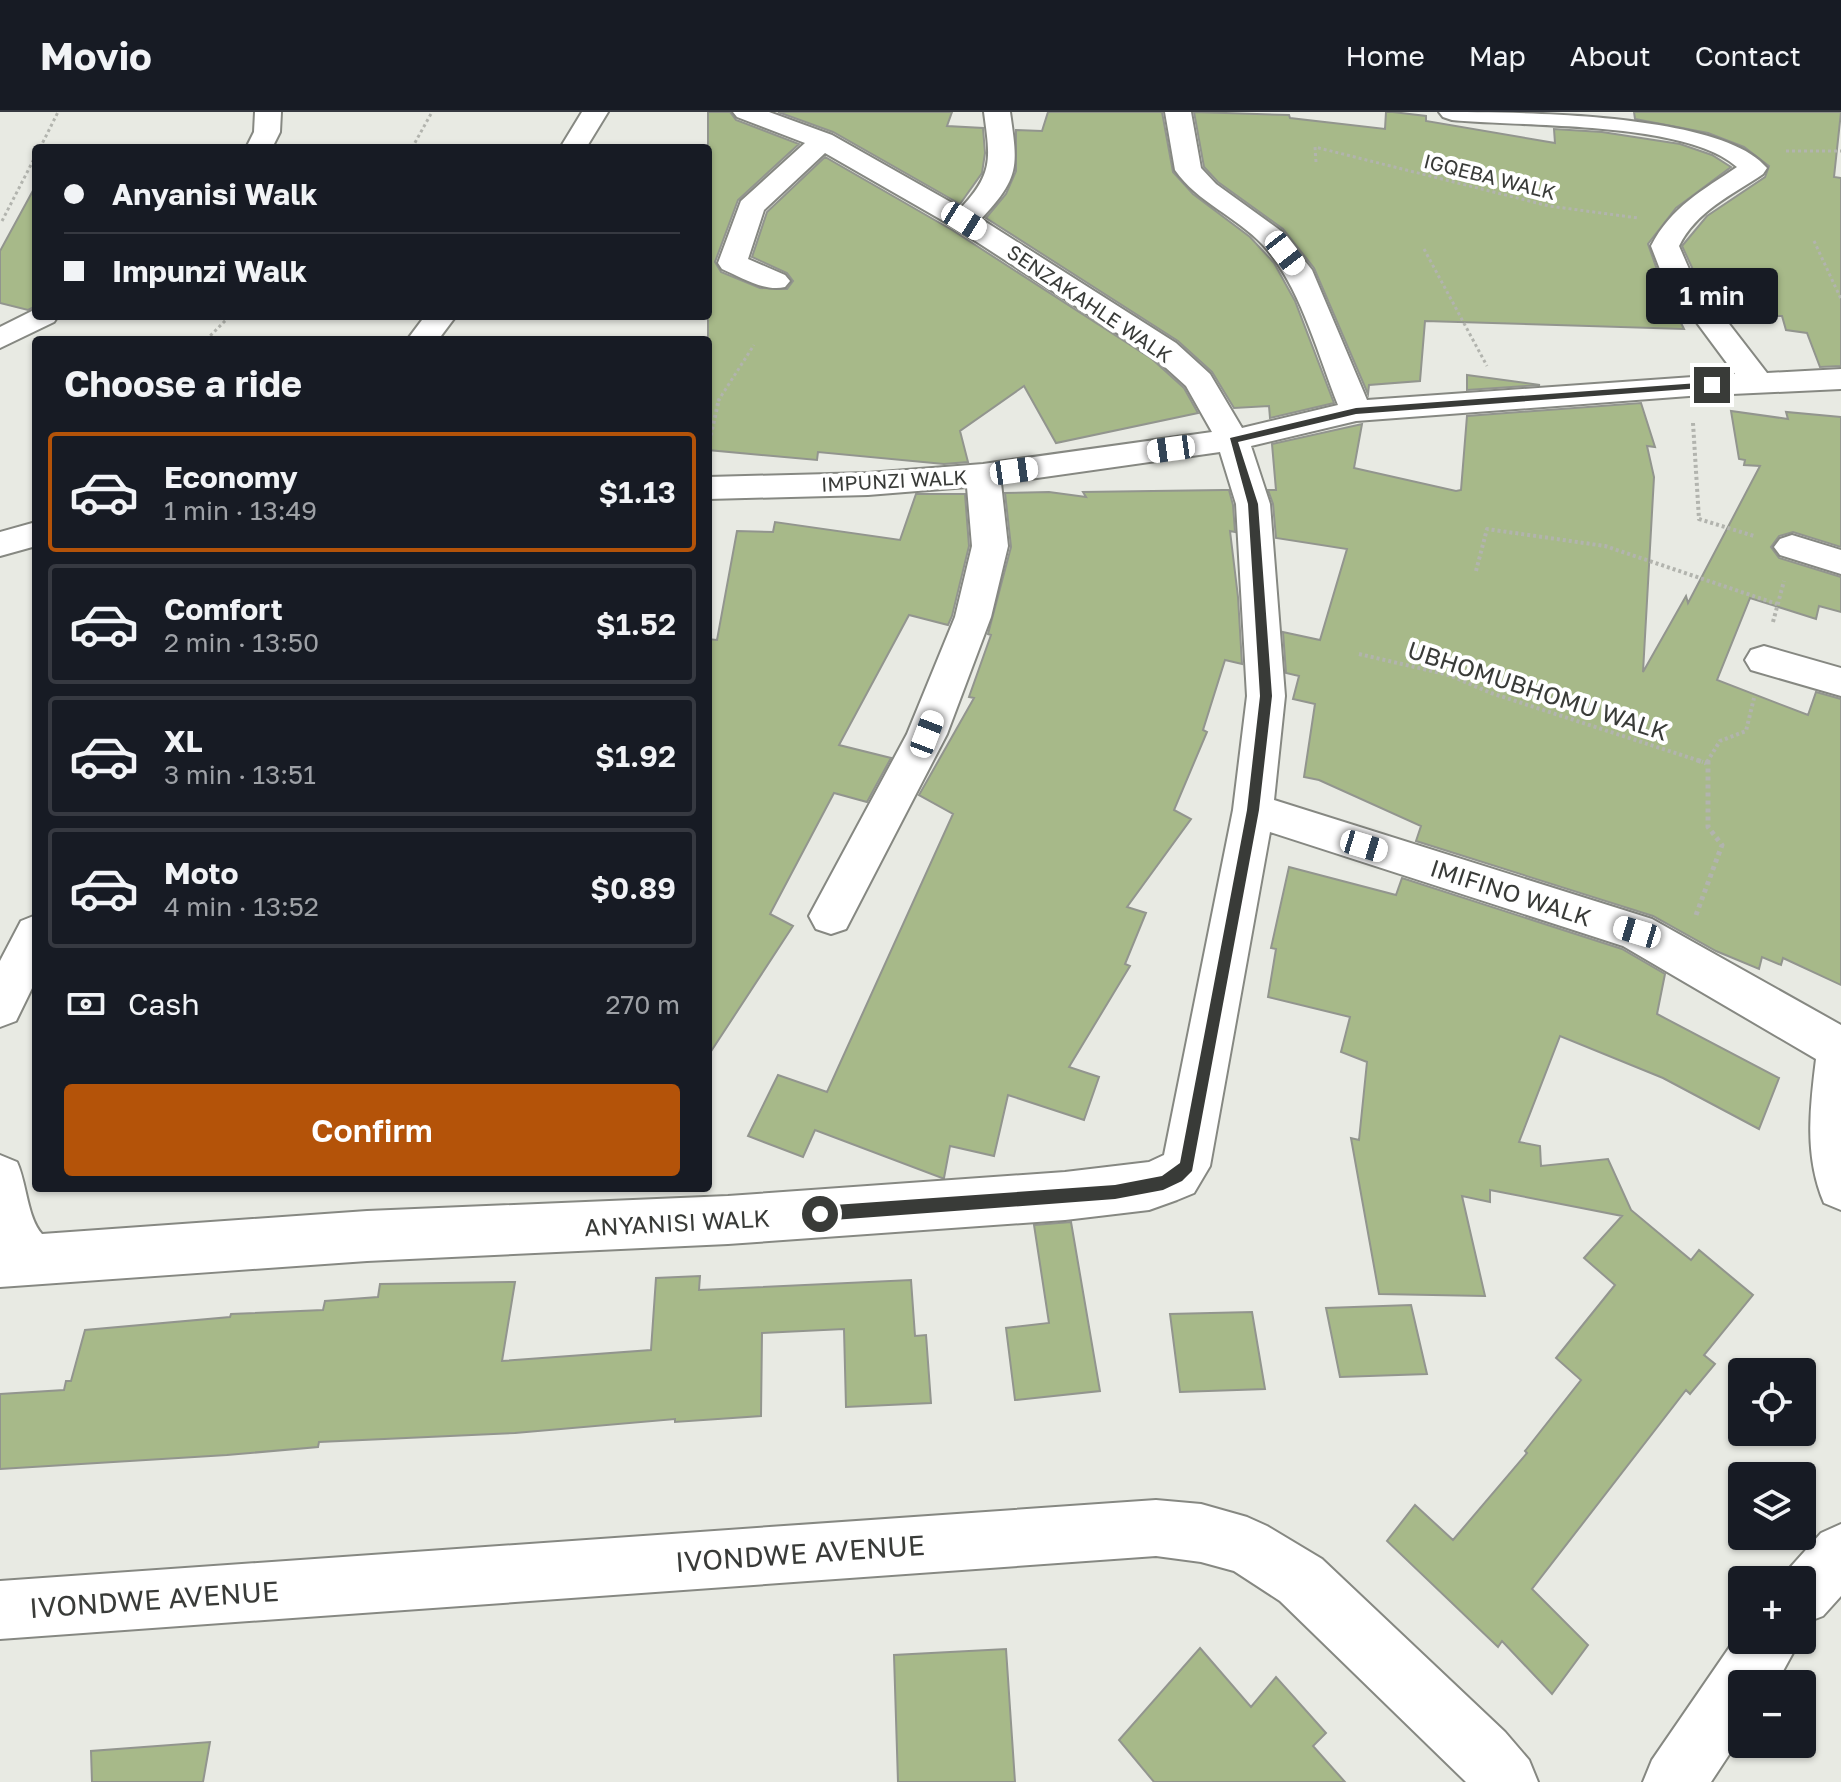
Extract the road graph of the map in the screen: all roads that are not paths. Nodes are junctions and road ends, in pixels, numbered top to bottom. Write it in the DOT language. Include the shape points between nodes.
graph roads {
  1 [pos="268,112"];
  2 [pos="595,112"];
  3 [pos="746,112"];
  4 [pos="997,112"];
  5 [pos="1178,112"];
  6 [pos="1452,112"];
  7 [pos="823,141"];
  8 [pos="261,144"];
  9 [pos="575,144"];
  10 [pos="964,221"];
  11 [pos="775,281"];
  12 [pos="36,320"];
  13 [pos="438,320"];
  14 [pos="425,336"];
  15 [pos="0,339"];
  16 [pos="1841,379"];
  17 [pos="1758,383"];
  18 [pos="1356,411"];
  19 [pos="1233,440"];
  20 [pos="983,475"];
  21 [pos="712,488"];
  22 [pos="32,535"];
  23 [pos="0,544"];
  24 [pos="1792,547"];
  25 [pos="1841,562"];
  26 [pos="1764,660"];
  27 [pos="1841,682"];
  28 [pos="1253,810"];
  29 [pos="831,916"];
  30 [pos="32,942"];
  31 [pos="0,1007"];
  32 [pos="1840,1049"];
  33 [pos="0,1179"];
  34 [pos="1841,1186"];
  35 [pos="16,1261"];
  36 [pos="1841,1553"];
  37 [pos="1816,1580"];
  38 [pos="0,1610"];
  39 [pos="1761,1654"];
  40 [pos="1507,1782"];
  41 [pos="1674,1782"];
  1 -- 8 [label="street"];
  2 -- 9 [label="street"];
  3 -- 7 [label="street, SENZAKAHLE WALK"];
  4 -- 10 [label="street" via="1003,154 995,188"];
  5 -- 18 [label="street" via="1188,170 1206,190 1271,237 1298,270"];
  6 -- 17 [label="street" via="1686,133 1751,162 1754,168 1675,225 1665,246 1678,277"];
  7 -- 10 [label="street, SENZAKAHLE WALK"];
  7 -- 11 [label="street" via="751,207 732,263"];
  10 -- 19 [label="street, SENZAKAHLE WALK" via="1165,350 1199,381"];
  12 -- 15 [label="street"];
  13 -- 14 [label="street"];
  16 -- 17 [label="street, IMPUNZI WALK"];
  17 -- 18 [label="street, IMPUNZI WALK"];
  18 -- 19 [label="street, IMPUNZI WALK"];
  19 -- 20 [label="street, IMPUNZI WALK"];
  19 -- 28 [label="street, ANYANISI WALK" via="1253,504 1266,696"];
  20 -- 21 [label="street, IMPUNZI WALK"];
  20 -- 29 [label="street" via="990,546 973,617 927,734"];
  22 -- 23 [label="street"];
  24 -- 25 [label="street"];
  26 -- 27 [label="street"];
  28 -- 32 [label="street, IMIFINO WALK" via="1637,932"];
  28 -- 35 [label="street, ANYANISI WALK" via="1192,1149 1186,1166 1163,1183 1065,1196 744,1219 367,1236"];
  30 -- 31 [label="street"];
  32 -- 34 [label="street" via="1832,1126"];
  33 -- 35 [label="street"];
  36 -- 37 [label="street"];
  38 -- 40 [label="street, IVONDWE AVENUE" via="1156,1528 1201,1533 1247,1546 1301,1580"];
  39 -- 41 [label="street"];
}
